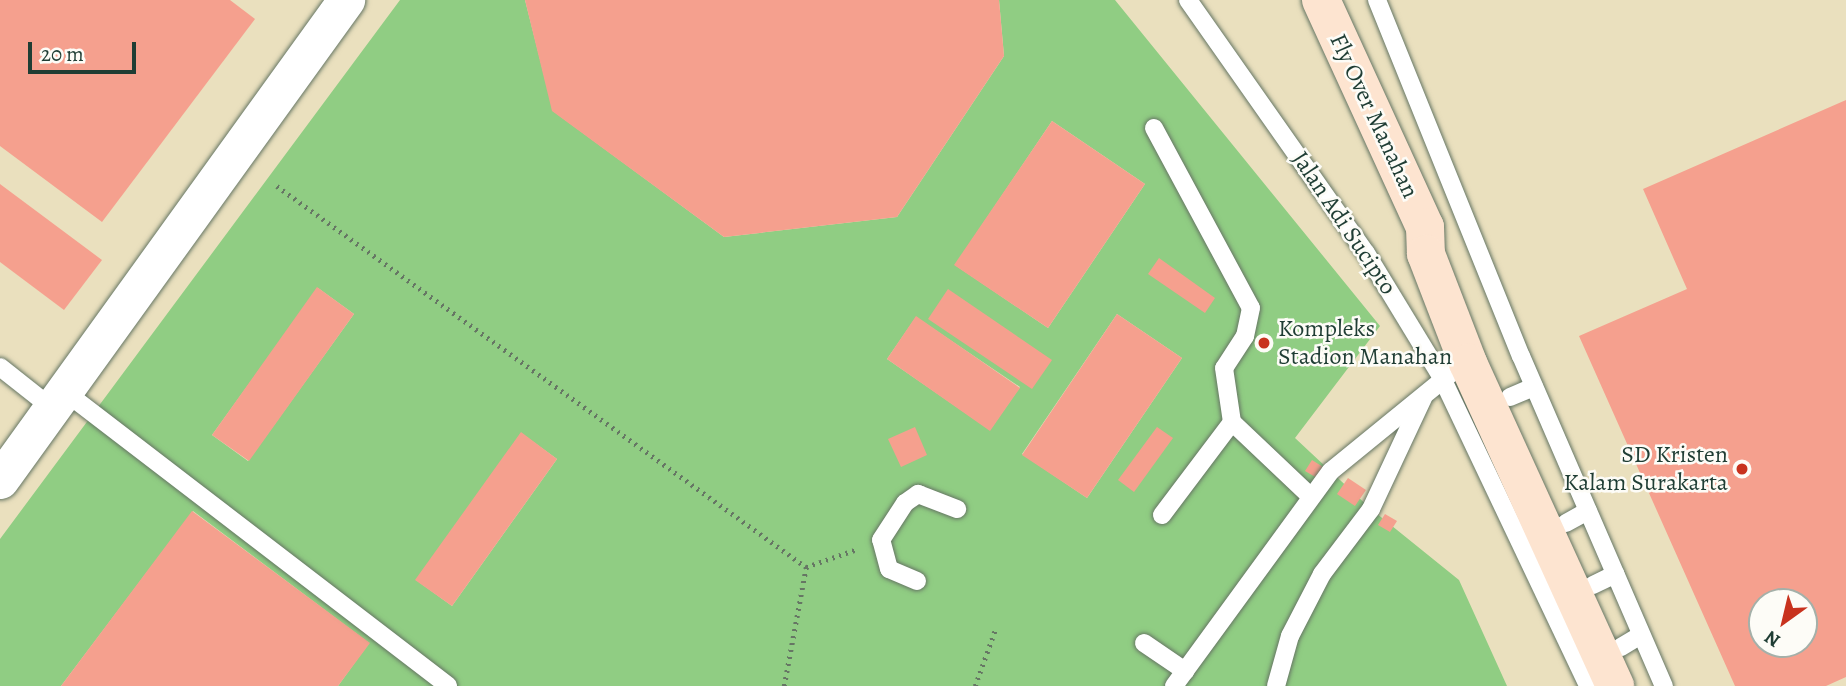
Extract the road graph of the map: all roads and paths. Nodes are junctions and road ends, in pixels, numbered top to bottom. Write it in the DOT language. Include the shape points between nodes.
graph roads {
  1 [pos="346,0"];
  2 [pos="1188,0"];
  3 [pos="1295,0"];
  4 [pos="1321,0"];
  5 [pos="1350,0"];
  6 [pos="1377,0"];
  7 [pos="1154,128"];
  8 [pos="277,186"];
  9 [pos="1430,241"];
  10 [pos="0,367"];
  11 [pos="1455,371"];
  12 [pos="1522,392"];
  13 [pos="1424,394"];
  14 [pos="58,399"];
  15 [pos="1232,422"];
  16 [pos="0,480"];
  17 [pos="1310,496"];
  18 [pos="957,509"];
  19 [pos="1162,515"];
  20 [pos="881,540"];
  21 [pos="806,567"];
  22 [pos="917,581"];
  23 [pos="995,631"];
  24 [pos="1631,641"];
  25 [pos="1144,643"];
  26 [pos="1185,671"];
  27 [pos="448,686"];
  28 [pos="784,686"];
  29 [pos="975,686"];
  30 [pos="1174,686"];
  31 [pos="1276,686"];
  32 [pos="1588,686"];
  33 [pos="1615,686"];
  34 [pos="1638,686"];
  35 [pos="1664,686"];
  1 -- 14 [label="street"];
  2 -- 11 [label="lane, Jalan Adi Sucipto"];
  3 -- 9 [label="main road, Jalan Adi Sucipto" via="1396,213 1414,244"];
  4 -- 9 [label="main road, Fly Over Manahan"];
  5 -- 9 [label="main road, Jalan Adi Sucipto" via="1432,197"];
  6 -- 12 [label="lane, Jalan Adi Sucipto"];
  7 -- 15 [label="lane" via="1251,308 1245,337 1224,368"];
  8 -- 21 [label="path"];
  9 -- 11 [label="main road, Jalan Adi Sucipto"];
  9 -- 12 [label="main road, Jalan Adi Sucipto"];
  10 -- 14 [label="lane"];
  11 -- 13 [label="lane"];
  11 -- 32 [label="lane, Jalan Adi Sucipto"];
  11 -- 33 [label="main road, Jalan Adi Sucipto"];
  12 -- 24 [label="main road, Jalan Adi Sucipto"];
  13 -- 17 [label="lane" via="1331,471"];
  13 -- 31 [label="lane" via="1371,509 1322,574 1290,636"];
  14 -- 16 [label="street"];
  14 -- 27 [label="lane"];
  15 -- 17 [label="lane"];
  15 -- 19 [label="lane"];
  17 -- 26 [label="lane"];
  18 -- 20 [label="lane" via="918,494 905,503"];
  20 -- 21 [label="path"];
  20 -- 22 [label="lane" via="889,569"];
  21 -- 28 [label="path"];
  23 -- 29 [label="path"];
  24 -- 34 [label="main road, Jalan Adi Sucipto"];
  24 -- 35 [label="lane, Jalan Adi Sucipto"];
  25 -- 26 [label="lane"];
  26 -- 30 [label="lane"];
}
